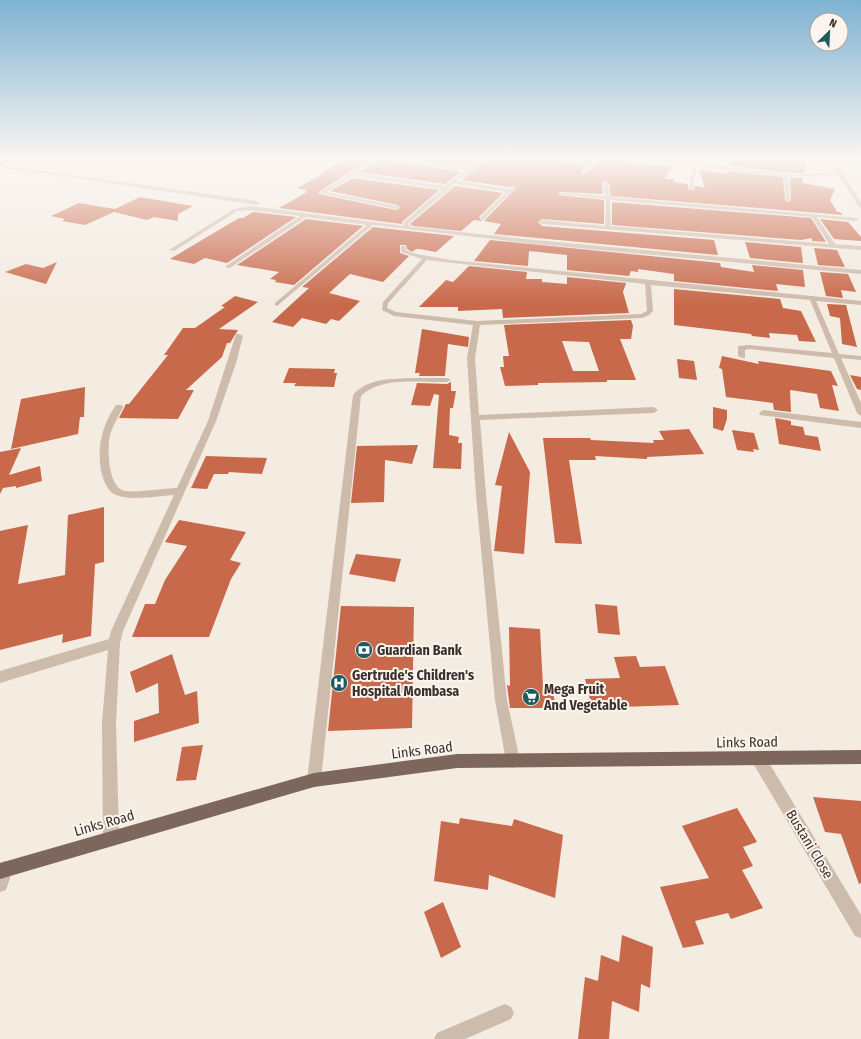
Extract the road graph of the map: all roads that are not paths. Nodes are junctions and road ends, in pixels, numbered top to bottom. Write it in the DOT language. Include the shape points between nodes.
graph roads {
  1 [pos="283,207"];
  2 [pos="426,207"];
  3 [pos="494,207"];
  4 [pos="608,207"];
  5 [pos="717,207"];
  6 [pos="306,215"];
  7 [pos="813,215"];
  8 [pos="483,218"];
  9 [pos="855,219"];
  10 [pos="542,222"];
  11 [pos="371,224"];
  12 [pos="407,226"];
  13 [pos="608,228"];
  14 [pos="833,246"];
  15 [pos="403,247"];
  16 [pos="861,248"];
  17 [pos="172,250"];
  18 [pos="426,258"];
  19 [pos="228,267"];
  20 [pos="861,272"];
  21 [pos="648,283"];
  22 [pos="812,298"];
  23 [pos="861,303"];
  24 [pos="277,304"];
  25 [pos="477,323"];
  26 [pos="239,336"];
  27 [pos="742,356"];
  28 [pos="836,356"];
  29 [pos="861,358"];
  30 [pos="447,380"];
  31 [pos="119,407"];
  32 [pos="654,410"];
  33 [pos="762,413"];
  34 [pos="861,413"];
  35 [pos="476,418"];
  36 [pos="861,425"];
  37 [pos="181,491"];
  38 [pos="114,643"];
  39 [pos="0,677"];
  40 [pos="861,757"];
  41 [pos="758,758"];
  42 [pos="513,760"];
  43 [pos="314,780"];
  44 [pos="111,838"];
  45 [pos="3,870"];
  46 [pos="0,884"];
  47 [pos="861,930"];
  48 [pos="505,1013"];
  49 [pos="443,1039"];
  1 -- 12 [label="street"];
  2 -- 12 [label="street"];
  3 -- 8 [label="street"];
  4 -- 13 [label="street"];
  5 -- 7 [label="street"];
  6 -- 11 [label="street"];
  6 -- 17 [label="street" via="240,209"];
  6 -- 19 [label="street"];
  7 -- 9 [label="street"];
  7 -- 14 [label="street"];
  10 -- 13 [label="street"];
  11 -- 12 [label="street"];
  11 -- 24 [label="street"];
  12 -- 20 [label="street" via="535,242"];
  13 -- 14 [label="street"];
  14 -- 16 [label="street"];
  15 -- 18 [label="street" via="404,253"];
  18 -- 21 [label="street"];
  18 -- 25 [label="street" via="385,302 384,309 394,314"];
  21 -- 22 [label="street"];
  21 -- 25 [label="street" via="650,311 642,316"];
  22 -- 23 [label="street"];
  22 -- 28 [label="street"];
  25 -- 35 [label="street" via="471,358"];
  26 -- 37 [label="street" via="212,421"];
  27 -- 28 [label="street" via="741,348 749,347"];
  28 -- 29 [label="street"];
  28 -- 34 [label="street"];
  30 -- 43 [label="street" via="383,382 364,388 357,395"];
  31 -- 37 [label="street" via="104,442 108,478 112,488 121,494"];
  32 -- 35 [label="street"];
  33 -- 36 [label="street"];
  35 -- 42 [label="street" via="501,700"];
  37 -- 38 [label="street" via="121,618"];
  38 -- 39 [label="street"];
  38 -- 44 [label="street" via="109,723"];
  40 -- 41 [label="main road, Links Road"];
  41 -- 42 [label="main road, Links Road"];
  41 -- 47 [label="street, Bustani Close"];
  42 -- 43 [label="main road, Links Road" via="457,761"];
  43 -- 44 [label="main road, Links Road"];
  44 -- 45 [label="main road, Links Road"];
  45 -- 46 [label="street"];
  48 -- 49 [label="street"];
}
